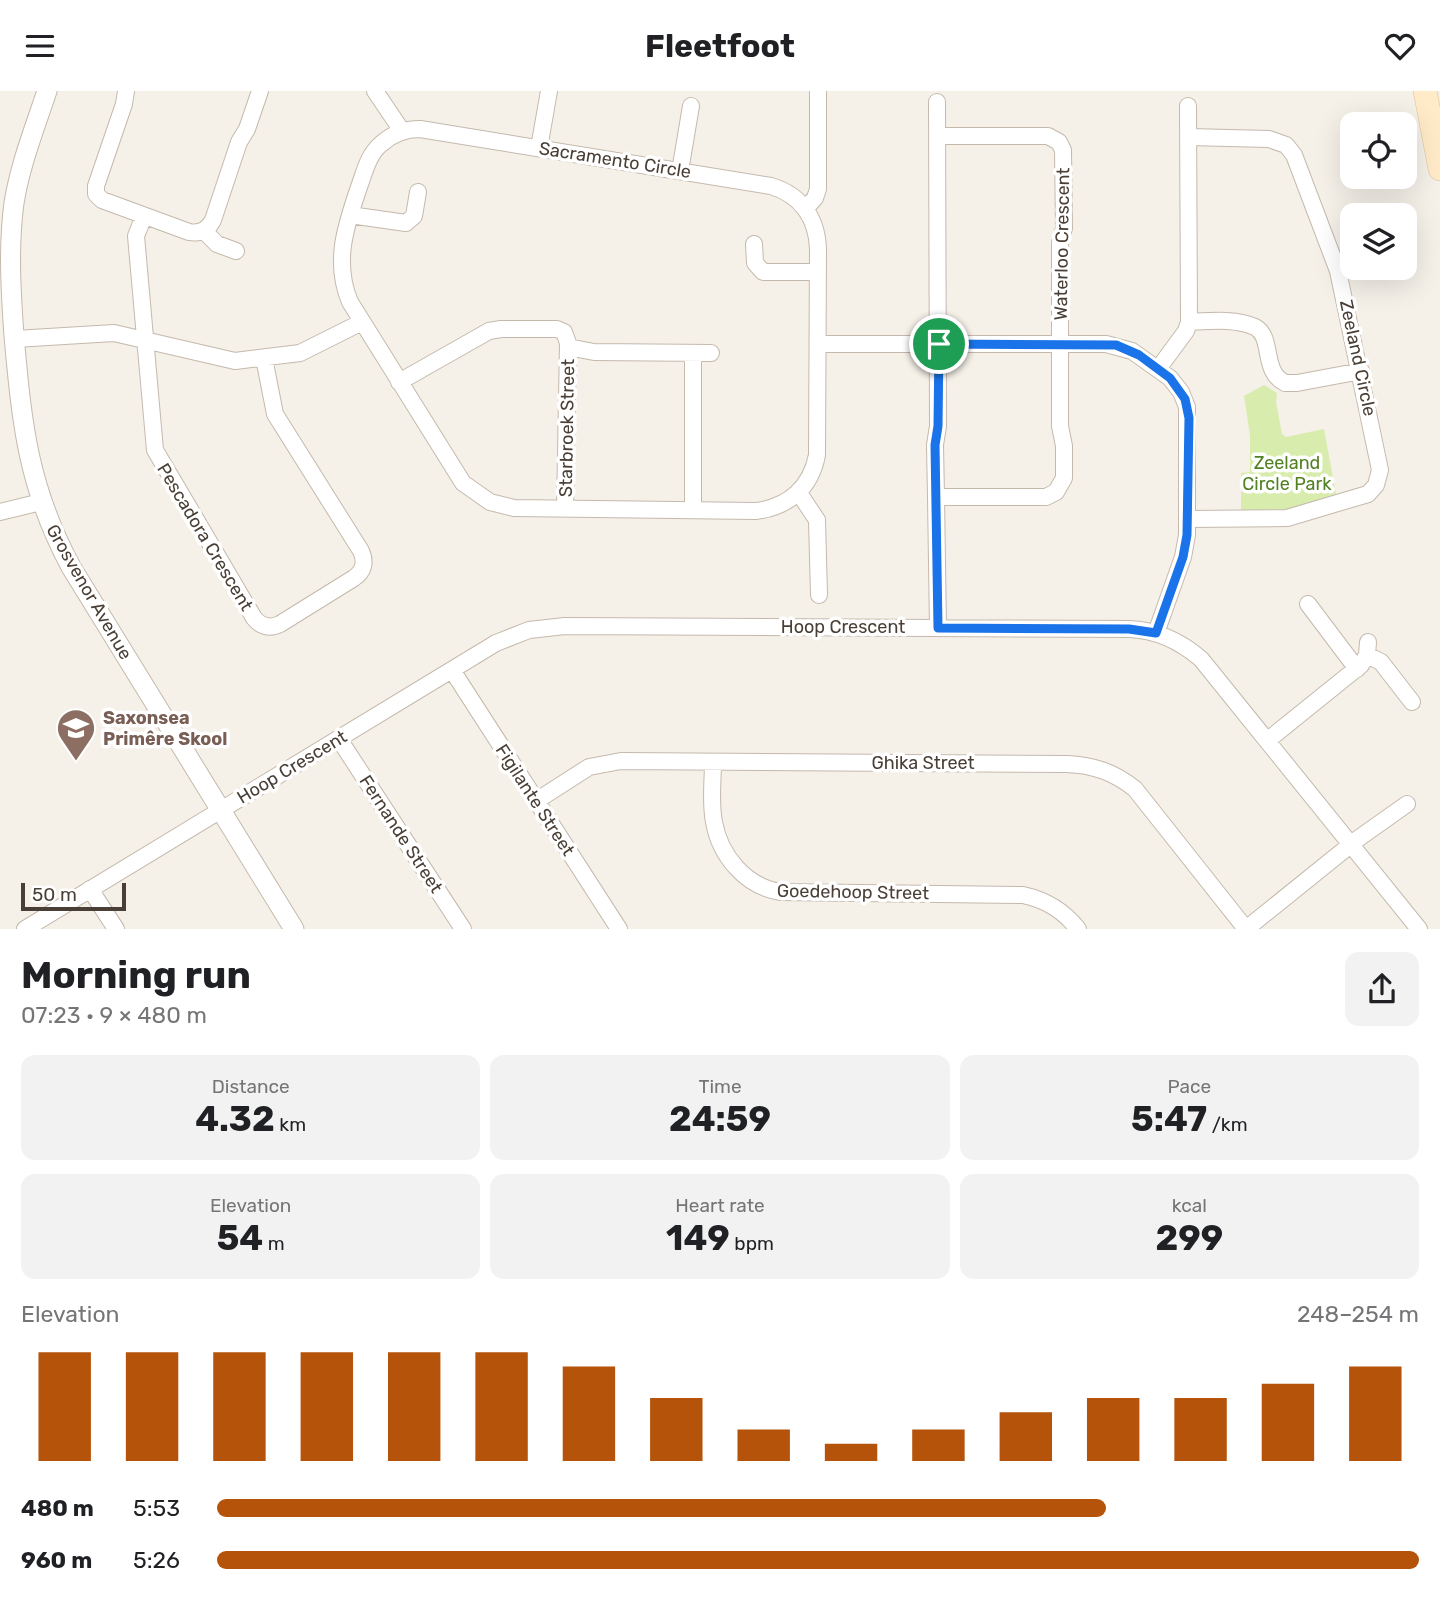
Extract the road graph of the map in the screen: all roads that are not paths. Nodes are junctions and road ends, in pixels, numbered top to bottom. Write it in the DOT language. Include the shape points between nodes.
graph roads {
  1 [pos="47,91"];
  2 [pos="126,91"];
  3 [pos="260,91"];
  4 [pos="375,91"];
  5 [pos="549,91"];
  6 [pos="818,91"];
  7 [pos="1425,91"];
  8 [pos="937,102"];
  9 [pos="691,106"];
  10 [pos="1188,106"];
  11 [pos="402,131"];
  12 [pos="937,136"];
  13 [pos="1188,137"];
  14 [pos="540,148"];
  15 [pos="1440,169"];
  16 [pos="680,171"];
  17 [pos="418,192"];
  18 [pos="806,208"];
  19 [pos="144,215"];
  20 [pos="350,215"];
  21 [pos="204,231"];
  22 [pos="754,244"];
  23 [pos="236,251"];
  24 [pos="818,272"];
  25 [pos="362,322"];
  26 [pos="1189,322"];
  27 [pos="15,339"];
  28 [pos="144,340"];
  29 [pos="818,344"];
  30 [pos="939,344"];
  31 [pos="1060,344"];
  32 [pos="568,347"];
  33 [pos="693,352"];
  34 [pos="710,353"];
  35 [pos="264,358"];
  36 [pos="1158,369"];
  37 [pos="1361,370"];
  38 [pos="399,382"];
  39 [pos="799,493"];
  40 [pos="936,497"];
  41 [pos="41,502"];
  42 [pos="565,509"];
  43 [pos="693,510"];
  44 [pos="0,512"];
  45 [pos="1189,519"];
  46 [pos="819,595"];
  47 [pos="1308,604"];
  48 [pos="938,628"];
  49 [pos="1156,633"];
  50 [pos="1357,669"];
  51 [pos="452,670"];
  52 [pos="1412,702"];
  53 [pos="339,739"];
  54 [pos="1268,740"];
  55 [pos="713,762"];
  56 [pos="536,801"];
  57 [pos="1407,804"];
  58 [pos="221,810"];
  59 [pos="1351,844"];
  60 [pos="90,889"];
  61 [pos="25,929"];
  62 [pos="116,929"];
  63 [pos="294,929"];
  64 [pos="463,929"];
  65 [pos="619,929"];
  66 [pos="1078,929"];
  67 [pos="1246,929"];
  68 [pos="1419,929"];
  1 -- 27 [label="street, Grosvenor Avenue" via="14,202"];
  2 -- 19 [label="street" via="96,194"];
  3 -- 21 [label="street" via="213,220"];
  4 -- 11 [label="street"];
  5 -- 14 [label="street"];
  6 -- 18 [label="street" via="818,189"];
  7 -- 15 [label="main road"];
  8 -- 12 [label="street"];
  9 -- 16 [label="street"];
  10 -- 13 [label="street"];
  11 -- 14 [label="street, Sacramento Circle" via="420,129"];
  11 -- 20 [label="street" via="381,143 370,157"];
  12 -- 30 [label="street"];
  12 -- 31 [label="street, Waterloo Crescent" via="1048,136 1061,146"];
  13 -- 26 [label="street"];
  13 -- 37 [label="street, Zeeland Circle" via="1269,139 1286,145 1294,155 1338,271"];
  14 -- 16 [label="street, Sacramento Circle"];
  16 -- 18 [label="street, Sacramento Circle" via="771,185"];
  17 -- 20 [label="street" via="410,222"];
  18 -- 24 [label="street" via="818,238"];
  19 -- 21 [label="street" via="189,233"];
  19 -- 28 [label="street" via="136,236"];
  20 -- 25 [label="street" via="344,232 343,279"];
  21 -- 23 [label="street" via="217,244"];
  22 -- 24 [label="street" via="755,263 763,272"];
  24 -- 29 [label="street"];
  25 -- 35 [label="street" via="300,353"];
  25 -- 38 [label="street"];
  26 -- 36 [label="street"];
  26 -- 37 [label="street" via="1233,322 1258,329 1264,336 1272,372 1285,383"];
  27 -- 28 [label="street" via="105,333"];
  27 -- 41 [label="street, Grosvenor Avenue" via="26,445"];
  28 -- 35 [label="street" via="223,360"];
  28 -- 35 [label="street, Pescadora Crescent" via="157,455 254,618 270,627 354,578 364,561 275,414"];
  29 -- 30 [label="street"];
  29 -- 39 [label="street" via="817,455"];
  30 -- 31 [label="street"];
  30 -- 40 [label="street"];
  31 -- 36 [label="street" via="1116,345"];
  31 -- 40 [label="street" via="1064,446 1060,488 1046,497"];
  32 -- 33 [label="street" via="594,352"];
  32 -- 38 [label="street" via="567,335 557,329 494,329"];
  32 -- 42 [label="street, Starbroek Street"];
  33 -- 34 [label="street"];
  33 -- 43 [label="street"];
  36 -- 45 [label="street" via="1176,384 1188,407"];
  37 -- 45 [label="street, Zeeland Circle" via="1380,470 1372,490 1287,518"];
  38 -- 42 [label="street" via="456,474 471,490 502,506"];
  39 -- 43 [label="street" via="766,510"];
  39 -- 46 [label="street" via="817,520"];
  40 -- 48 [label="street"];
  41 -- 44 [label="street"];
  41 -- 58 [label="street, Grosvenor Avenue" via="71,567"];
  42 -- 43 [label="street"];
  45 -- 49 [label="street" via="1183,557"];
  47 -- 50 [label="street"];
  48 -- 49 [label="street, Hoop Crescent"];
  48 -- 51 [label="street, Hoop Crescent" via="553,626 507,638"];
  49 -- 54 [label="street, Hoop Crescent" via="1179,642 1201,659"];
  50 -- 52 [label="street" via="1367,649"];
  50 -- 54 [label="street"];
  51 -- 53 [label="street, Hoop Crescent"];
  51 -- 56 [label="street, Figilante Street"];
  53 -- 58 [label="street, Hoop Crescent"];
  53 -- 64 [label="street, Fernande Street"];
  54 -- 59 [label="street, Hoop Crescent"];
  55 -- 56 [label="street, Ghika Street" via="604,763 583,770"];
  55 -- 66 [label="street, Goedehoop Street" via="718,835 737,869 757,885 781,892 1023,895 1057,908"];
  55 -- 67 [label="street, Ghika Street" via="1080,764 1102,769 1135,789"];
  56 -- 65 [label="street, Figilante Street"];
  57 -- 59 [label="street"];
  58 -- 60 [label="street, Hoop Crescent"];
  58 -- 63 [label="street, Grosvenor Avenue"];
  59 -- 67 [label="street"];
  59 -- 68 [label="street, Hoop Crescent"];
  60 -- 61 [label="street, Hoop Crescent"];
  60 -- 62 [label="street"];
}
